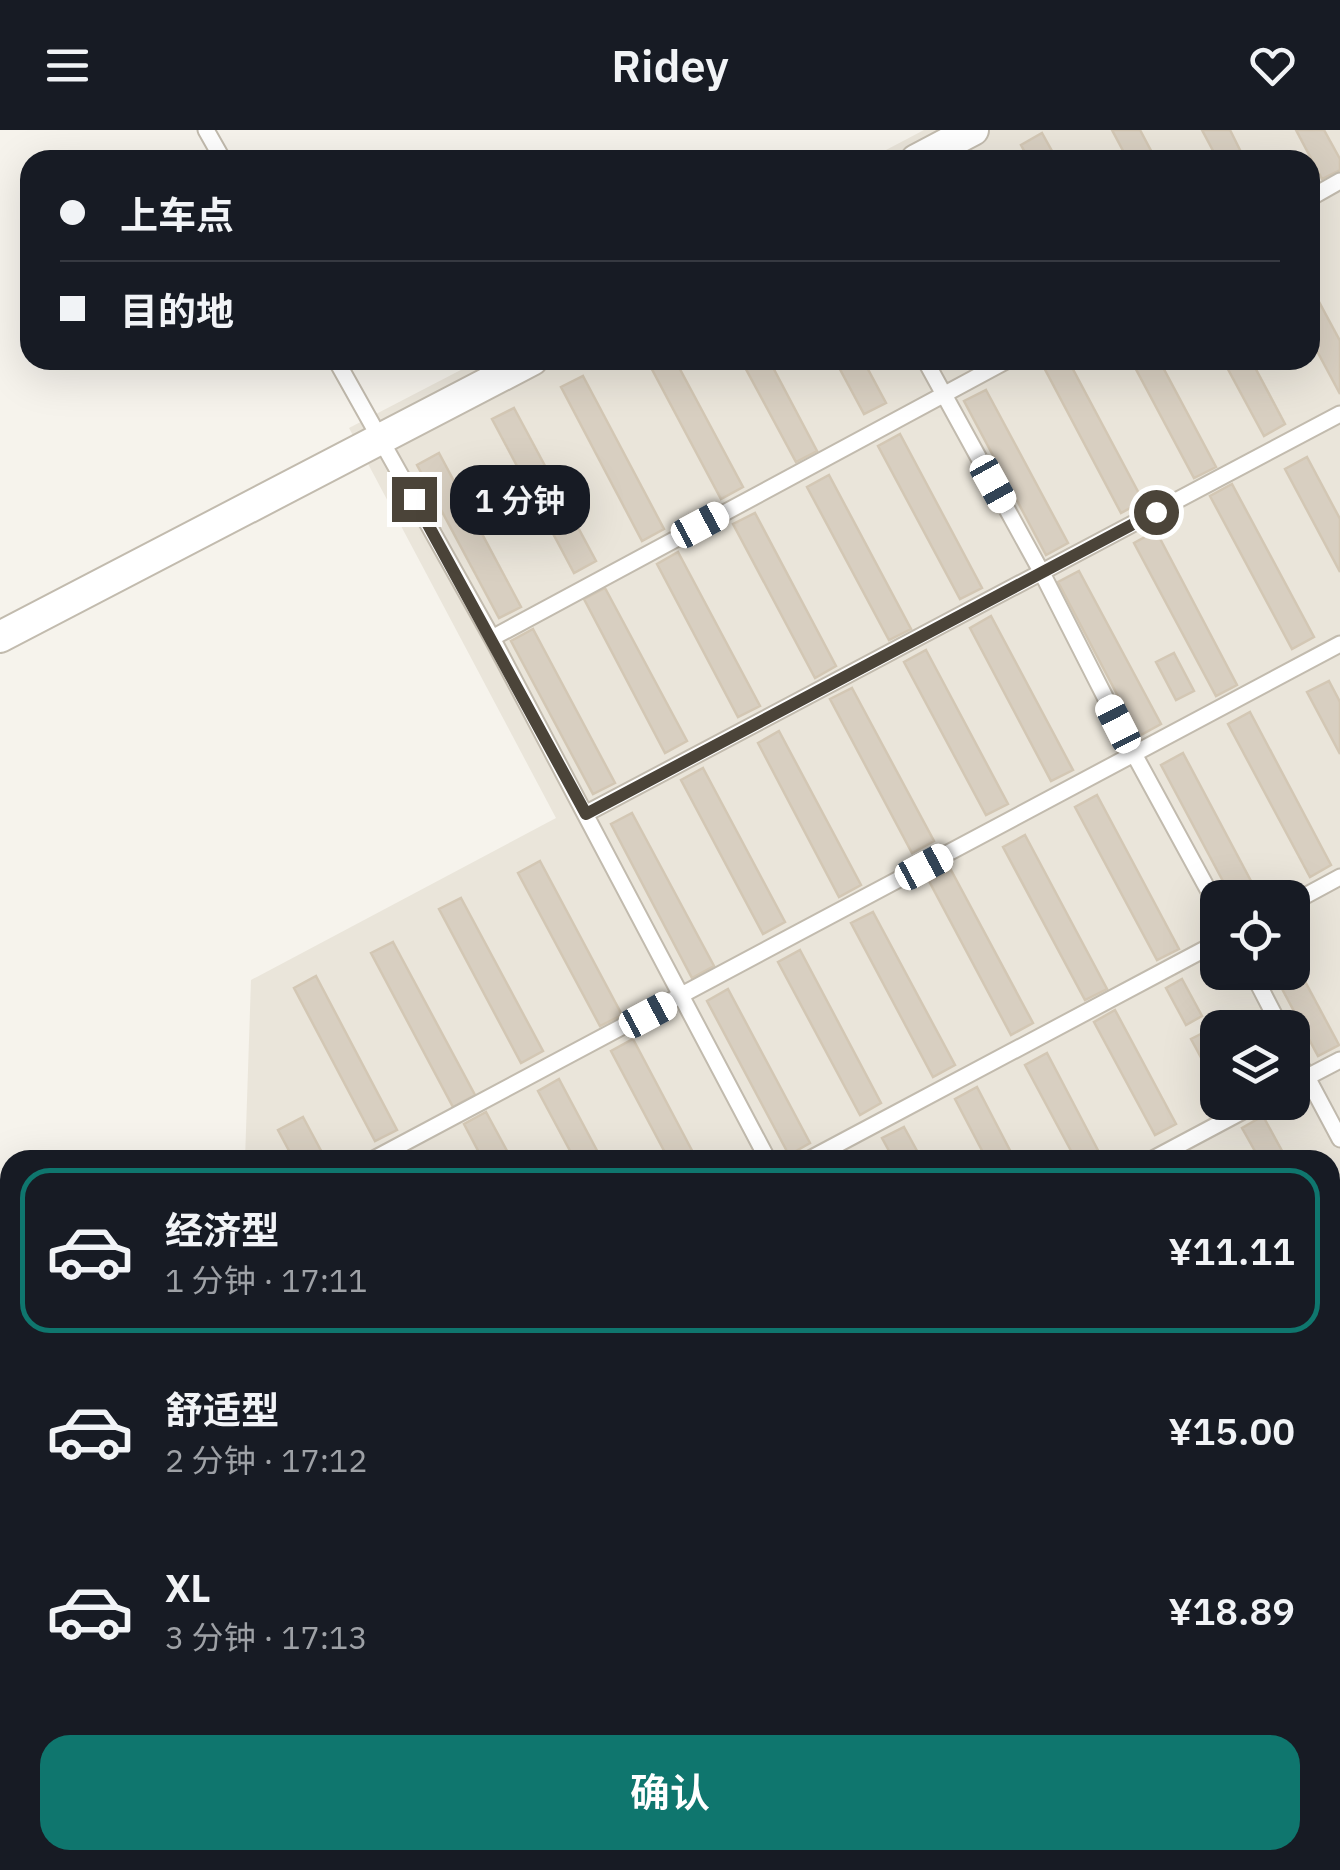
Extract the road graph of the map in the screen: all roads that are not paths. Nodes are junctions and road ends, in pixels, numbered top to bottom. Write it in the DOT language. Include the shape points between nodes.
graph roads {
  1 [pos="974,130"];
  2 [pos="935,150"];
  3 [pos="342,370"];
  4 [pos="513,370"];
  5 [pos="931,370"];
  6 [pos="989,370"];
  7 [pos="944,394"];
  8 [pos="1340,414"];
  9 [pos="1042,573"];
  10 [pos="0,637"];
  11 [pos="492,638"];
  12 [pos="1340,644"];
  13 [pos="1134,754"];
  14 [pos="586,814"];
  15 [pos="1340,877"];
  16 [pos="1203,880"];
  17 [pos="1310,893"];
  18 [pos="1200,952"];
  19 [pos="682,997"];
  20 [pos="1340,1060"];
  21 [pos="1310,1076"];
  22 [pos="1310,1096"];
  23 [pos="1226,1120"];
  24 [pos="1340,1139"];
  25 [pos="391,1150"];
  26 [pos="763,1150"];
  27 [pos="827,1150"];
  28 [pos="1170,1150"];
  1 -- 2 [label="street"];
  3 -- 11 [label="lane"];
  4 -- 10 [label="street"];
  5 -- 7 [label="lane"];
  6 -- 7 [label="lane"];
  7 -- 9 [label="lane"];
  7 -- 11 [label="lane"];
  8 -- 9 [label="lane"];
  9 -- 13 [label="lane"];
  9 -- 14 [label="lane"];
  11 -- 14 [label="lane"];
  12 -- 13 [label="lane"];
  13 -- 16 [label="lane"];
  13 -- 19 [label="lane"];
  14 -- 19 [label="lane"];
  15 -- 17 [label="lane"];
  18 -- 27 [label="lane"];
  19 -- 25 [label="lane"];
  19 -- 26 [label="lane"];
  20 -- 21 [label="lane"];
  22 -- 24 [label="lane"];
  23 -- 28 [label="lane"];
}
